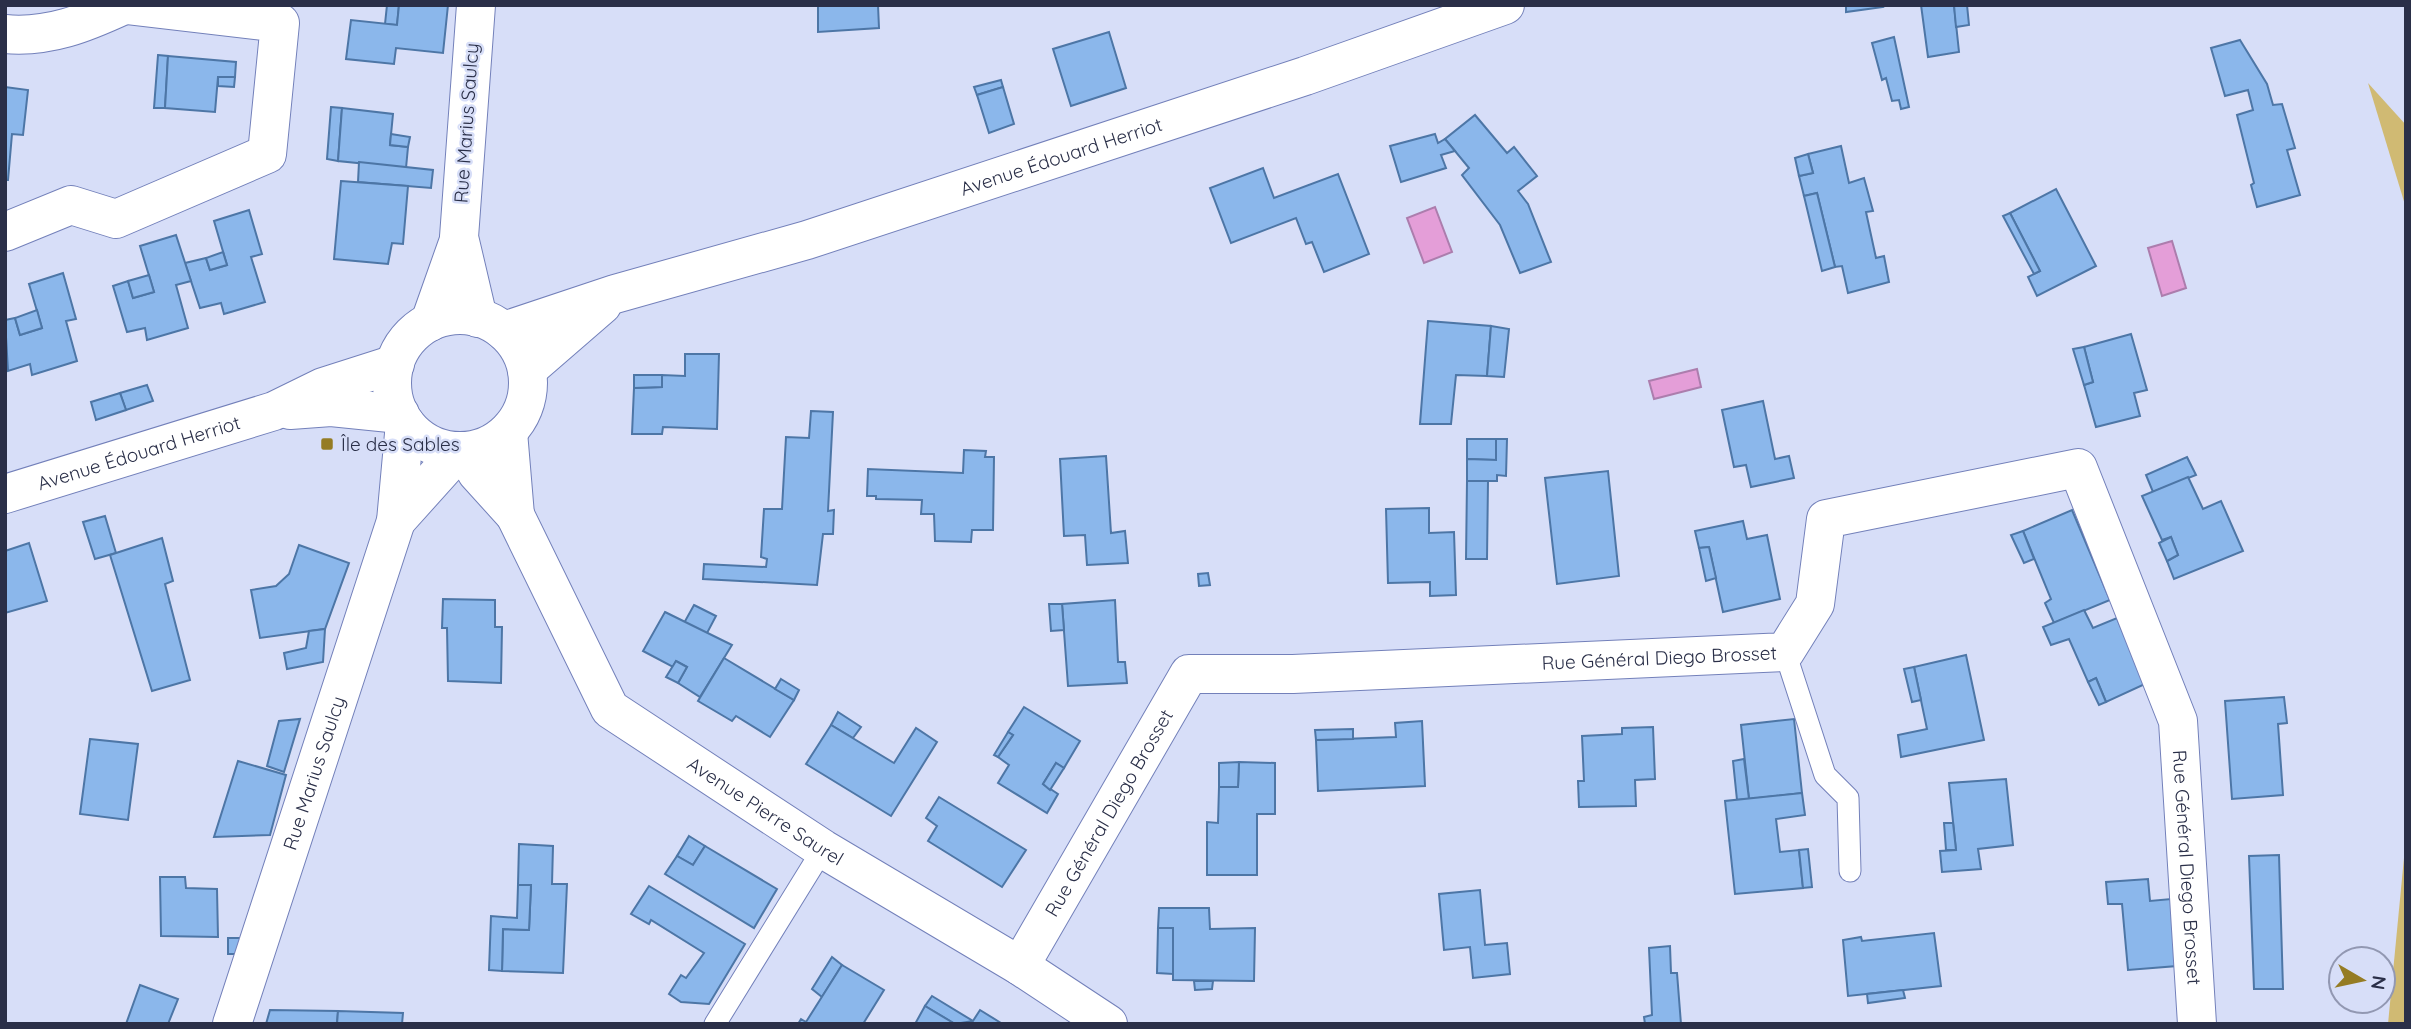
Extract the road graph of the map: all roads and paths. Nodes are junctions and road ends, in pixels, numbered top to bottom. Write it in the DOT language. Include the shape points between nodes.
graph roads {
  1 [pos="125,5"];
  2 [pos="476,5"];
  3 [pos="1500,7"];
  4 [pos="75,16"];
  5 [pos="5,34"];
  6 [pos="5,232"];
  7 [pos="459,240"];
  8 [pos="615,294"];
  9 [pos="430,322"];
  10 [pos="491,324"];
  11 [pos="395,364"];
  12 [pos="527,370"];
  13 [pos="274,411"];
  14 [pos="402,419"];
  15 [pos="508,432"];
  16 [pos="461,452"];
  17 [pos="5,494"];
  18 [pos="515,515"];
  19 [pos="396,521"];
  20 [pos="1785,652"];
  21 [pos="823,849"];
  22 [pos="1850,871"];
  23 [pos="1020,966"];
  24 [pos="232,1024"];
  25 [pos="716,1024"];
  26 [pos="1108,1024"];
  27 [pos="2197,1024"];
  1 -- 4 [label="street"];
  1 -- 6 [label="street" via="280,23 267,154 116,219 71,205"];
  2 -- 7 [label="street, Rue Marius Saulcy"];
  3 -- 8 [label="street, Avenue Édouard Herriot" via="820,236"];
  4 -- 5 [label="street" via="29,36"];
  7 -- 9 [label="street, Rue Marius Saulcy"];
  7 -- 10 [label="street, Rue Marius Saulcy"];
  8 -- 10 [label="street, Avenue Édouard Herriot"];
  8 -- 12 [label="street, Avenue Édouard Herriot"];
  9 -- 10 [label="street" via="446,317"];
  9 -- 11 [label="street" via="402,347"];
  10 -- 12 [label="street" via="519,349"];
  11 -- 13 [label="street, Avenue Édouard Herriot" via="323,387"];
  11 -- 14 [label="street" via="392,385"];
  12 -- 15 [label="street" via="521,414"];
  13 -- 14 [label="street, Avenue Édouard Herriot" via="331,407"];
  13 -- 17 [label="street, Avenue Édouard Herriot"];
  14 -- 16 [label="street" via="419,438"];
  14 -- 19 [label="street, Rue Marius Saulcy"];
  15 -- 16 [label="street" via="494,443"];
  15 -- 18 [label="street, Avenue Pierre Saurel"];
  16 -- 18 [label="street, Avenue Pierre Saurel"];
  16 -- 19 [label="street, Rue Marius Saulcy"];
  18 -- 21 [label="street, Avenue Pierre Saurel" via="610,709"];
  19 -- 24 [label="street, Rue Marius Saulcy"];
  20 -- 22 [label="lane" via="1825,775 1848,798"];
  20 -- 23 [label="street, Rue Général Diego Brosset" via="1293,674 1189,674"];
  20 -- 27 [label="street, Rue Général Diego Brosset" via="1815,604 1826,519 2078,468 2178,721"];
  21 -- 23 [label="street, Avenue Pierre Saurel"];
  21 -- 25 [label="lane"];
  23 -- 26 [label="street, Avenue Pierre Saurel"];
}
